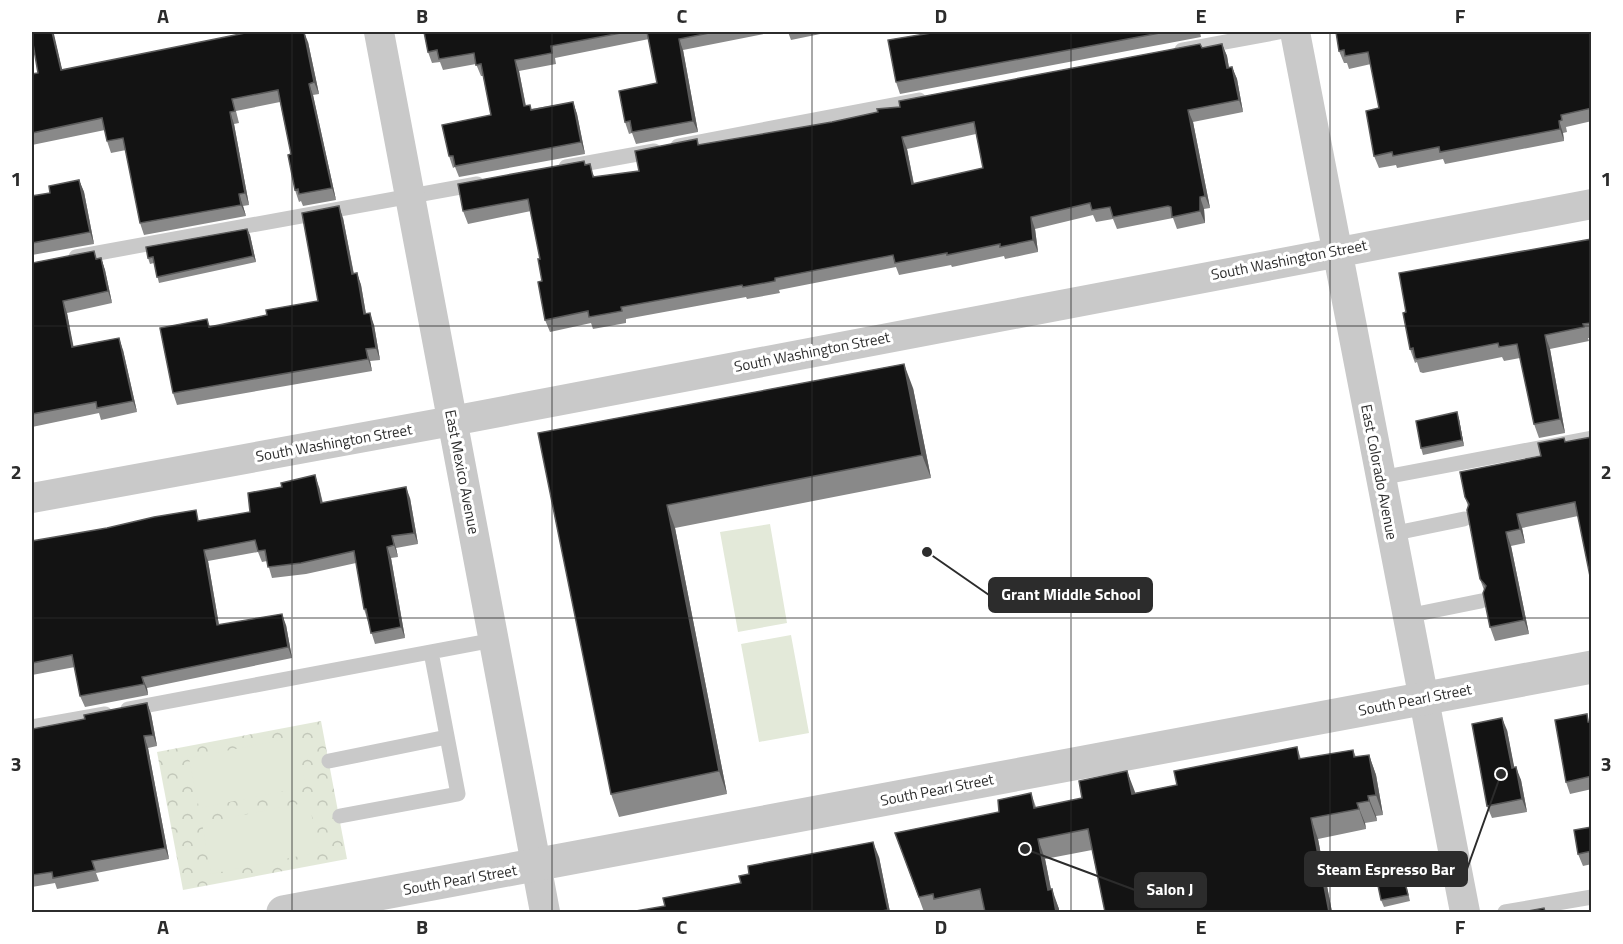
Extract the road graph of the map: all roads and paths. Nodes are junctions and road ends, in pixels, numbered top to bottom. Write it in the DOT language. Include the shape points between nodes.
graph roads {
  1 [pos="379,32"];
  2 [pos="1279,32"];
  3 [pos="1295,32"];
  4 [pos="1162,54"];
  5 [pos="939,96"];
  6 [pos="551,170"];
  7 [pos="492,181"];
  8 [pos="410,197"];
  9 [pos="1592,204"];
  10 [pos="1337,251"];
  11 [pos="66,259"];
  12 [pos="452,421"];
  13 [pos="1592,438"];
  14 [pos="1380,478"];
  15 [pos="32,498"];
  16 [pos="1464,519"];
  17 [pos="1391,534"];
  18 [pos="1481,601"];
  19 [pos="1407,616"];
  20 [pos="494,640"];
  21 [pos="431,652"];
  22 [pos="1592,667"];
  23 [pos="1423,698"];
  24 [pos="32,728"];
  25 [pos="447,737"];
  26 [pos="329,761"];
  27 [pos="340,816"];
  28 [pos="536,866"];
  29 [pos="1592,897"];
  30 [pos="283,912"];
  31 [pos="545,912"];
  32 [pos="1465,912"];
  33 [pos="1505,912"];
  1 -- 8 [label="street, East Mexico Avenue"];
  2 -- 4 [label="lane"];
  3 -- 10 [label="street, East Colorado Avenue"];
  5 -- 6 [label="lane"];
  7 -- 8 [label="lane"];
  8 -- 11 [label="lane"];
  8 -- 12 [label="street, East Mexico Avenue"];
  9 -- 10 [label="street, South Washington Street"];
  10 -- 12 [label="street, South Washington Street"];
  10 -- 14 [label="street, East Colorado Avenue"];
  12 -- 15 [label="street, South Washington Street"];
  12 -- 20 [label="street, East Mexico Avenue"];
  13 -- 14 [label="lane"];
  14 -- 17 [label="street, East Colorado Avenue"];
  16 -- 17 [label="lane"];
  17 -- 19 [label="street, East Colorado Avenue"];
  18 -- 19 [label="lane"];
  19 -- 23 [label="street, East Colorado Avenue"];
  20 -- 21 [label="lane"];
  20 -- 28 [label="street, East Mexico Avenue"];
  21 -- 24 [label="lane"];
  21 -- 25 [label="lane"];
  22 -- 23 [label="street, South Pearl Street"];
  23 -- 28 [label="street, South Pearl Street"];
  23 -- 32 [label="street, East Colorado Avenue"];
  25 -- 26 [label="lane"];
  25 -- 27 [label="lane" via="458,794"];
  28 -- 30 [label="street, South Pearl Street"];
  28 -- 31 [label="street, East Mexico Avenue"];
  29 -- 33 [label="lane"];
}
